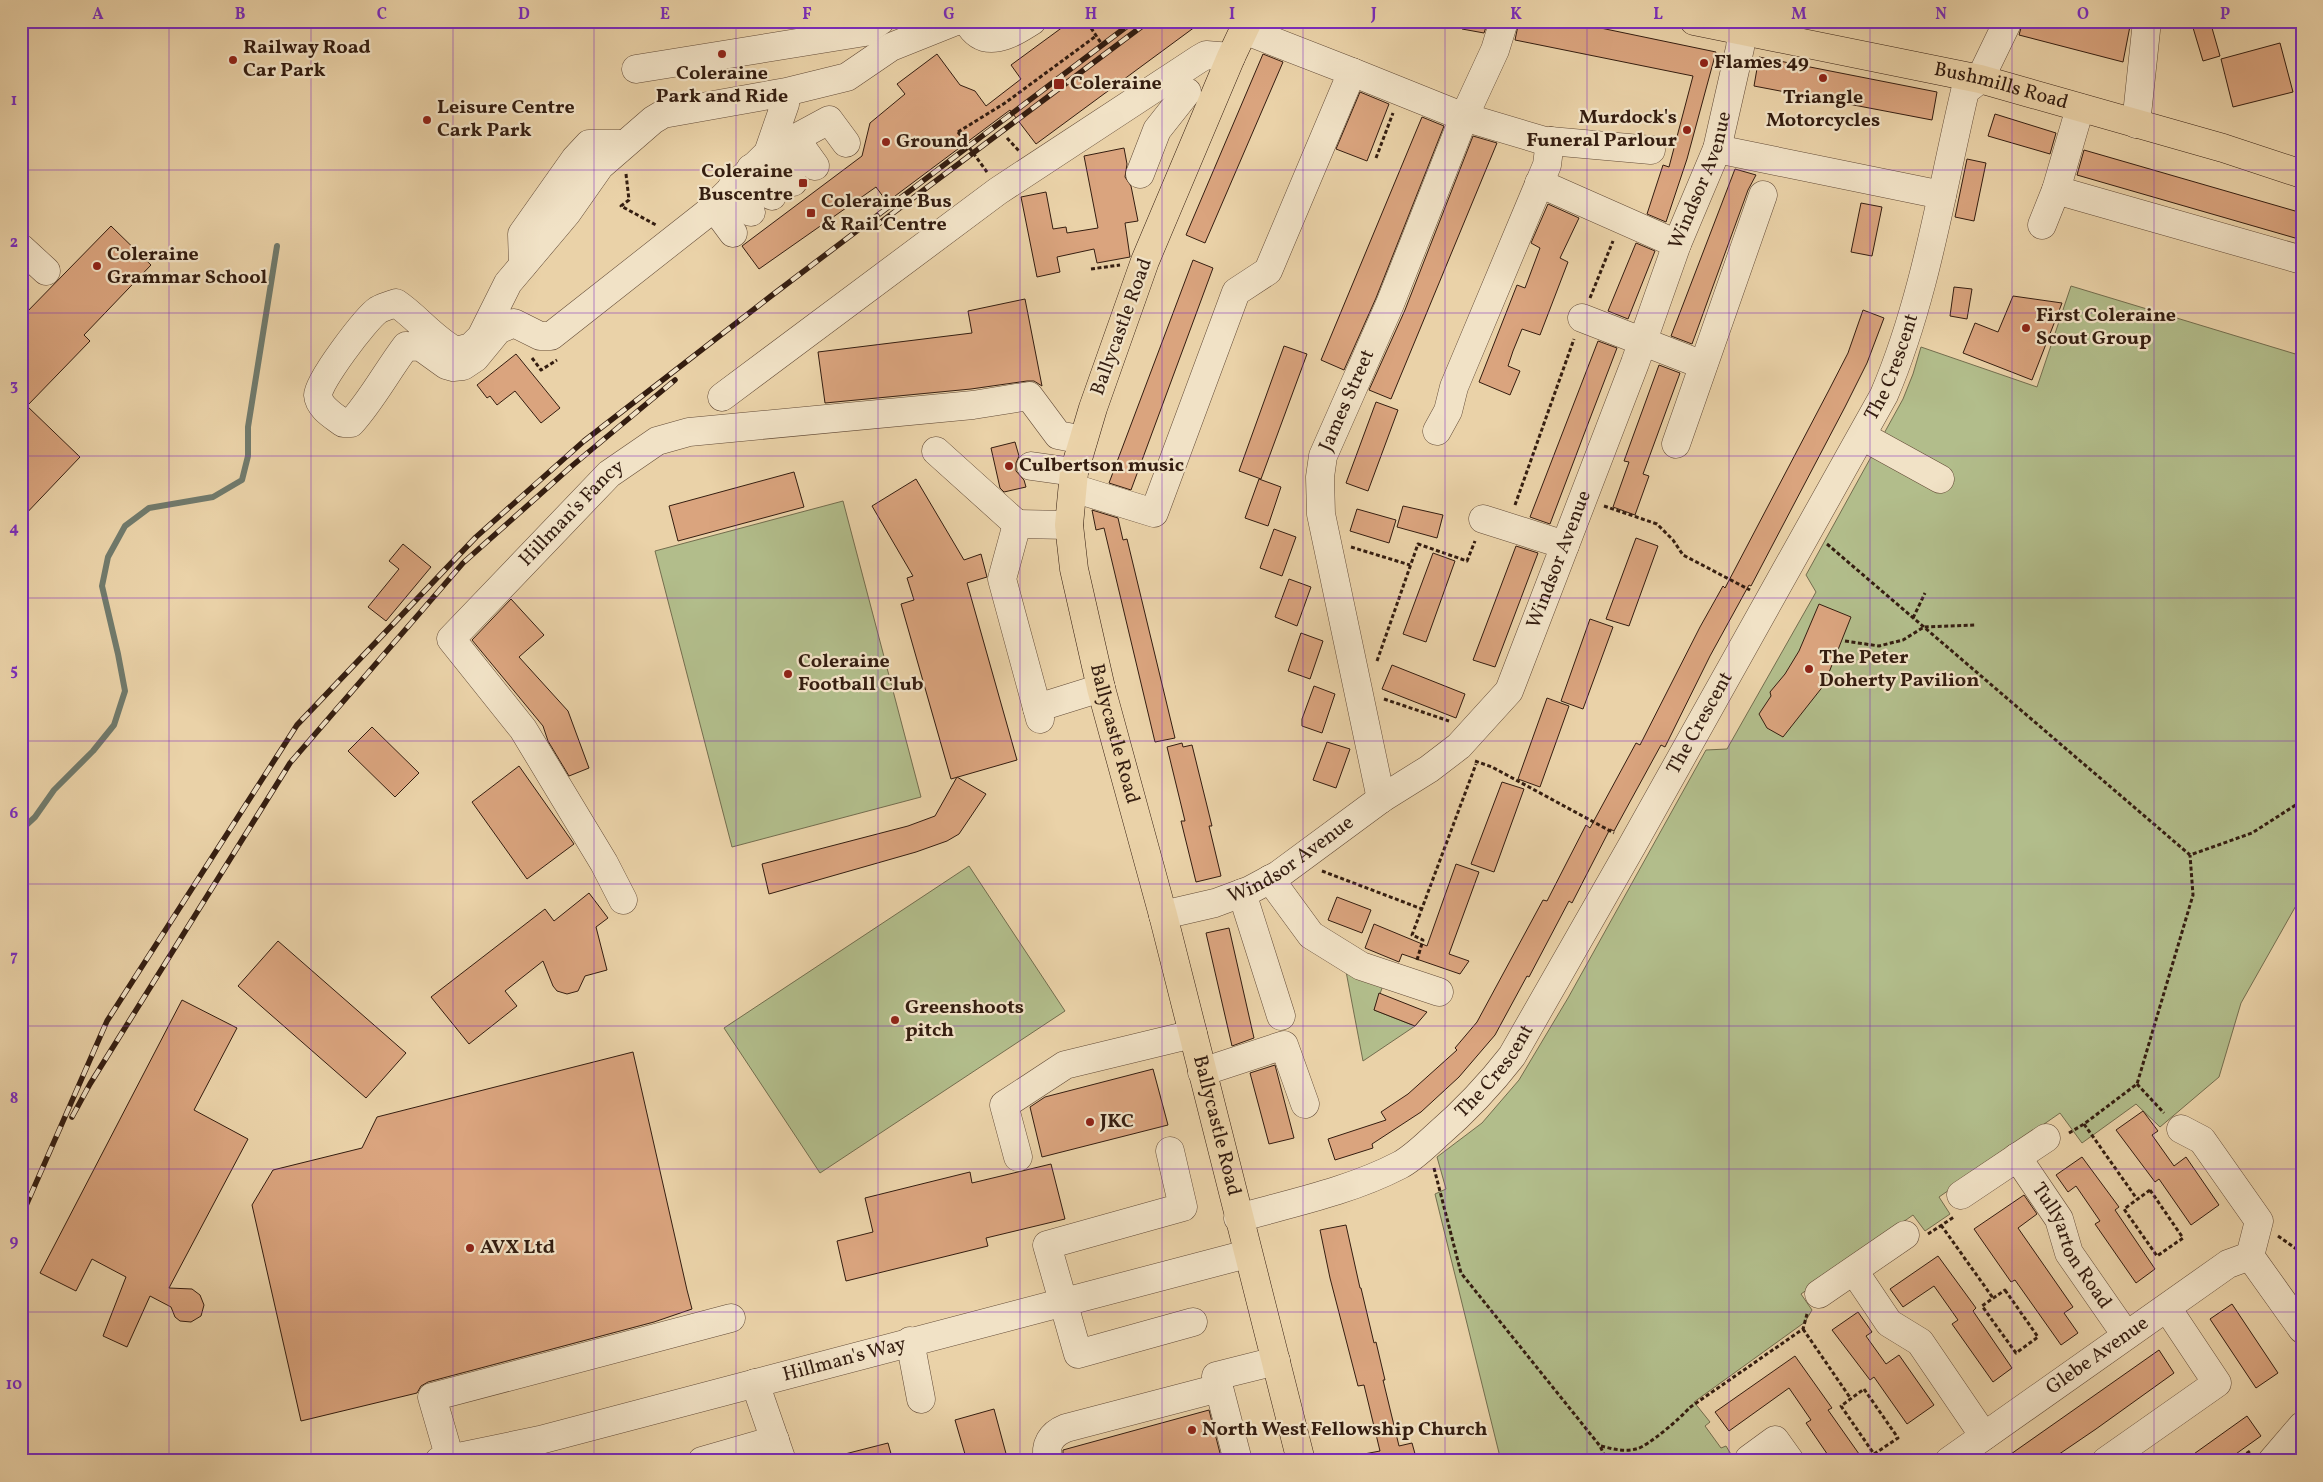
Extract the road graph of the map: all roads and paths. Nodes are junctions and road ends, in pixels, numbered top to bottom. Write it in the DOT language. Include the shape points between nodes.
graph roads {
  1 [pos="880,21"];
  2 [pos="1032,21"];
  3 [pos="1504,21"];
  4 [pos="1694,21"];
  5 [pos="2008,21"];
  6 [pos="2147,21"];
  7 [pos="1242,24"];
  8 [pos="937,25"];
  9 [pos="1090,28"];
  10 [pos="1742,30"];
  11 [pos="1096,36"];
  12 [pos="1101,43"];
  13 [pos="1231,57"];
  14 [pos="636,69"];
  15 [pos="1352,72"];
  16 [pos="1980,79"];
  17 [pos="786,92"];
  18 [pos="1187,92"];
  19 [pos="1401,92"];
  20 [pos="2080,108"];
  21 [pos="1464,117"];
  22 [pos="2136,124"];
  23 [pos="1157,130"];
  24 [pos="1550,141"];
  25 [pos="1194,143"];
  26 [pos="1717,149"];
  27 [pos="1651,150"];
  28 [pos="1376,158"];
  29 [pos="764,163"];
  30 [pos="626,171"];
  31 [pos="987,172"];
  32 [pos="1140,174"];
  33 [pos="2302,174"];
  34 [pos="1539,183"];
  35 [pos="788,186"];
  36 [pos="2056,190"];
  37 [pos="1763,195"];
  38 [pos="1942,195"];
  39 [pos="1622,220"];
  40 [pos="2042,225"];
  41 [pos="663,229"];
  42 [pos="1677,244"];
  43 [pos="21,248"];
  44 [pos="2302,260"];
  45 [pos="46,271"];
  46 [pos="1582,318"];
  47 [pos="1642,341"];
  48 [pos="1703,365"];
  49 [pos="722,397"];
  50 [pos="1437,431"];
  51 [pos="1862,436"];
  52 [pos="1083,440"];
  53 [pos="1676,444"];
  54 [pos="936,451"];
  55 [pos="1031,466"];
  56 [pos="1940,479"];
  57 [pos="1074,480"];
  58 [pos="1582,498"];
  59 [pos="1495,522"];
  60 [pos="1018,524"];
  61 [pos="1069,525"];
  62 [pos="1809,529"];
  63 [pos="1325,539"];
  64 [pos="1565,545"];
  65 [pos="1410,565"];
  66 [pos="1925,593"];
  67 [pos="1769,600"];
  68 [pos="1913,618"];
  69 [pos="1976,625"];
  70 [pos="1924,627"];
  71 [pos="1845,640"];
  72 [pos="1375,665"];
  73 [pos="1101,688"];
  74 [pos="1358,690"];
  75 [pos="1478,742"];
  76 [pos="1451,752"];
  77 [pos="1477,762"];
  78 [pos="1381,799"];
  79 [pos="2302,802"];
  80 [pos="1633,844"];
  81 [pos="2190,855"];
  82 [pos="1297,861"];
  83 [pos="1270,879"];
  84 [pos="1242,893"];
  85 [pos="623,900"];
  86 [pos="1422,909"];
  87 [pos="1163,915"];
  88 [pos="1409,982"];
  89 [pos="1439,992"];
  90 [pos="1282,1016"];
  91 [pos="1193,1034"];
  92 [pos="1202,1072"];
  93 [pos="2137,1084"];
  94 [pos="1305,1104"];
  95 [pos="2084,1124"];
  96 [pos="2181,1129"];
  97 [pos="2046,1138"];
  98 [pos="1428,1144"];
  99 [pos="1170,1151"];
  100 [pos="1018,1157"];
  101 [pos="2017,1157"];
  102 [pos="1961,1195"];
  103 [pos="2137,1199"];
  104 [pos="1238,1218"];
  105 [pos="1941,1225"];
  106 [pos="1906,1235"];
  107 [pos="1247,1254"];
  108 [pos="2250,1256"];
  109 [pos="1854,1271"];
  110 [pos="1819,1294"];
  111 [pos="1993,1298"];
  112 [pos="1062,1302"];
  113 [pos="2167,1308"];
  114 [pos="730,1318"];
  115 [pos="1193,1322"];
  116 [pos="1803,1329"];
  117 [pos="2302,1329"];
  118 [pos="2126,1335"];
  119 [pos="2038,1337"];
  120 [pos="910,1341"];
  121 [pos="2041,1341"];
  122 [pos="1276,1361"];
  123 [pos="755,1383"];
  124 [pos="1219,1388"];
  125 [pos="921,1399"];
  126 [pos="1851,1399"];
  127 [pos="2302,1426"];
  128 [pos="1984,1436"];
  129 [pos="1600,1446"];
  130 [pos="779,1451"];
  131 [pos="1909,1456"];
  132 [pos="1749,1459"];
  133 [pos="444,1460"];
  134 [pos="702,1461"];
  135 [pos="1048,1461"];
  136 [pos="1238,1461"];
  137 [pos="1301,1461"];
  138 [pos="1607,1461"];
  139 [pos="1790,1461"];
  140 [pos="1913,1461"];
  141 [pos="1949,1461"];
  142 [pos="2106,1461"];
  143 [pos="2272,1461"];
  1 -- 14 [label="street" via="865,32"];
  2 -- 8 [label="street" via="999,38 981,36 971,28"];
  3 -- 21 [label="street, James Street" via="1495,50"];
  4 -- 10 [label="main road, Bushmills Road"];
  5 -- 16 [label="street, The Crescent"];
  6 -- 22 [label="street"];
  7 -- 13 [label="main road, Ballycastle Road"];
  7 -- 15 [label="street"];
  8 -- 17 [label="street" via="891,47 848,78"];
  9 -- 11 [label="path"];
  10 -- 16 [label="main road, Bushmills Road"];
  10 -- 26 [label="street, Windsor Avenue"];
  11 -- 12 [label="path"];
  11 -- 31 [label="path, bridge" via="1005,103 958,132"];
  13 -- 25 [label="main road, Ballycastle Road"];
  13 -- 49 [label="street" via="1206,55 998,191"];
  15 -- 19 [label="street"];
  15 -- 57 [label="street" via="1268,271 1236,292 1154,513"];
  16 -- 20 [label="main road, Bushmills Road"];
  16 -- 38 [label="street, The Crescent" via="1965,91"];
  17 -- 29 [label="street"];
  17 -- 29 [label="street" via="663,114 653,120 600,166 567,213 508,283 481,337 471,347 456,351 448,347 396,303 378,310 346,347 317,393 320,404 343,423 351,423 406,346 421,347 446,365 456,368 475,358 498,330 514,324 540,336 550,336"];
  18 -- 23 [label="street"];
  19 -- 21 [label="street"];
  19 -- 28 [label="path"];
  20 -- 22 [label="main road, Bushmills Road"];
  20 -- 36 [label="street"];
  21 -- 24 [label="street"];
  21 -- 63 [label="street, James Street" via="1390,304 1323,456 1320,477"];
  22 -- 33 [label="main road, Bushmills Road"];
  23 -- 25 [label="street"];
  23 -- 32 [label="street"];
  24 -- 27 [label="street"];
  24 -- 34 [label="street" via="1547,165"];
  25 -- 52 [label="main road, Ballycastle Road" via="1145,262"];
  26 -- 38 [label="street"];
  26 -- 42 [label="street, Windsor Avenue"];
  29 -- 35 [label="street"];
  29 -- 35 [label="street"];
  29 -- 35 [label="street"];
  29 -- 35 [label="street"];
  30 -- 41 [label="path" via="629,200 621,206"];
  34 -- 39 [label="street"];
  34 -- 50 [label="street" via="1454,387 1448,411"];
  36 -- 40 [label="street"];
  36 -- 44 [label="street"];
  37 -- 48 [label="street"];
  38 -- 51 [label="street, The Crescent" via="1911,324 1884,395"];
  39 -- 42 [label="street"];
  39 -- 46 [label="path"];
  42 -- 47 [label="street, Windsor Avenue"];
  43 -- 45 [label="street"];
  46 -- 47 [label="street"];
  46 -- 59 [label="path"];
  47 -- 48 [label="street"];
  47 -- 58 [label="street, Windsor Avenue"];
  48 -- 53 [label="street"];
  51 -- 56 [label="street"];
  51 -- 62 [label="street, The Crescent"];
  52 -- 57 [label="main road, Ballycastle Road"];
  52 -- 85 [label="street, Hillman's Fancy" via="1058,435 1029,396 973,405 689,432 656,441 609,474 451,639 523,729"];
  54 -- 60 [label="street"];
  55 -- 57 [label="street"];
  57 -- 61 [label="main road, Ballycastle Road"];
  58 -- 64 [label="street, Windsor Avenue"];
  58 -- 67 [label="path" via="1657,524 1683,555"];
  59 -- 64 [label="street"];
  59 -- 65 [label="path" via="1467,561 1418,544"];
  60 -- 61 [label="street"];
  60 -- 73 [label="street" via="1002,579 1039,714"];
  61 -- 73 [label="main road, Ballycastle Road" via="1074,569"];
  62 -- 67 [label="street, The Crescent"];
  62 -- 68 [label="path"];
  63 -- 65 [label="path"];
  63 -- 74 [label="street, James Street"];
  64 -- 75 [label="street, Windsor Avenue" via="1509,691"];
  65 -- 72 [label="path"];
  66 -- 68 [label="path"];
  67 -- 80 [label="street, The Crescent"];
  68 -- 70 [label="path"];
  69 -- 70 [label="path"];
  70 -- 71 [label="path" via="1903,640 1879,646"];
  70 -- 81 [label="path"];
  73 -- 87 [label="main road, Ballycastle Road"];
  74 -- 75 [label="path"];
  74 -- 78 [label="street, James Street"];
  75 -- 76 [label="street, Windsor Avenue"];
  75 -- 77 [label="path"];
  76 -- 77 [label="path"];
  76 -- 78 [label="street, Windsor Avenue"];
  77 -- 80 [label="path" via="1492,767"];
  77 -- 86 [label="path"];
  78 -- 82 [label="street, Windsor Avenue"];
  79 -- 81 [label="path" via="2252,833"];
  80 -- 98 [label="street, The Crescent" via="1512,1056 1489,1087"];
  81 -- 93 [label="path" via="2193,895"];
  82 -- 83 [label="street, Windsor Avenue"];
  82 -- 86 [label="path"];
  83 -- 84 [label="street, Windsor Avenue"];
  83 -- 88 [label="street" via="1311,935 1361,966"];
  84 -- 87 [label="street, Windsor Avenue" via="1215,904"];
  84 -- 90 [label="street"];
  86 -- 88 [label="path" via="1412,935 1424,940"];
  87 -- 91 [label="main road, Ballycastle Road"];
  88 -- 89 [label="street"];
  91 -- 92 [label="main road, Ballycastle Road"];
  91 -- 100 [label="street" via="1065,1065 1004,1106"];
  92 -- 94 [label="street" via="1284,1045"];
  92 -- 104 [label="main road, Ballycastle Road"];
  93 -- 95 [label="path"];
  93 -- 96 [label="path"];
  95 -- 97 [label="path" via="2064,1135"];
  95 -- 103 [label="path"];
  96 -- 108 [label="street" via="2202,1140 2259,1221"];
  97 -- 101 [label="street"];
  98 -- 104 [label="street, The Crescent" via="1402,1164 1372,1178"];
  98 -- 129 [label="path" via="1461,1273"];
  99 -- 112 [label="street" via="1183,1207 1047,1245"];
  101 -- 102 [label="street"];
  101 -- 118 [label="street, Tullyarton Road" via="2059,1219 2069,1253"];
  102 -- 105 [label="path" via="1954,1217"];
  103 -- 103 [label="path" via="2124,1208 2158,1257 2184,1239 2150,1190"];
  104 -- 107 [label="main road, Ballycastle Road"];
  105 -- 106 [label="path" via="1927,1235"];
  105 -- 111 [label="path"];
  106 -- 109 [label="street"];
  107 -- 112 [label="street, Hillman's Way"];
  107 -- 122 [label="main road, Ballycastle Road"];
  108 -- 113 [label="street, Glebe Avenue" via="2228,1264"];
  108 -- 117 [label="street"];
  109 -- 110 [label="street"];
  109 -- 128 [label="street" via="1889,1323 1920,1342"];
  110 -- 116 [label="path" via="1807,1314"];
  111 -- 119 [label="path" via="2005,1290"];
  111 -- 119 [label="path" via="1982,1306 2017,1355"];
  112 -- 115 [label="street" via="1078,1354"];
  112 -- 120 [label="street, Hillman's Way"];
  113 -- 118 [label="street, Glebe Avenue"];
  113 -- 142 [label="street" via="2217,1383"];
  114 -- 133 [label="street" via="432,1397"];
  116 -- 126 [label="path"];
  116 -- 129 [label="path" via="1689,1408 1682,1417 1639,1449 1619,1451"];
  118 -- 128 [label="street, Glebe Avenue"];
  119 -- 121 [label="path"];
  120 -- 123 [label="street, Hillman's Way"];
  120 -- 125 [label="street"];
  122 -- 124 [label="street" via="1216,1376"];
  122 -- 137 [label="main road, Ballycastle Road"];
  123 -- 130 [label="street"];
  123 -- 133 [label="street, Hillman's Way" via="540,1440"];
  124 -- 135 [label="street" via="1059,1431 1047,1446"];
  124 -- 136 [label="street"];
  126 -- 126 [label="path" via="1840,1406 1875,1456 1899,1440 1864,1390"];
  127 -- 143 [label="street"];
  128 -- 141 [label="street, Glebe Avenue"];
  129 -- 138 [label="path"];
  130 -- 134 [label="street"];
  131 -- 140 [label="path"];
  132 -- 139 [label="street" via="1775,1440"];
}
